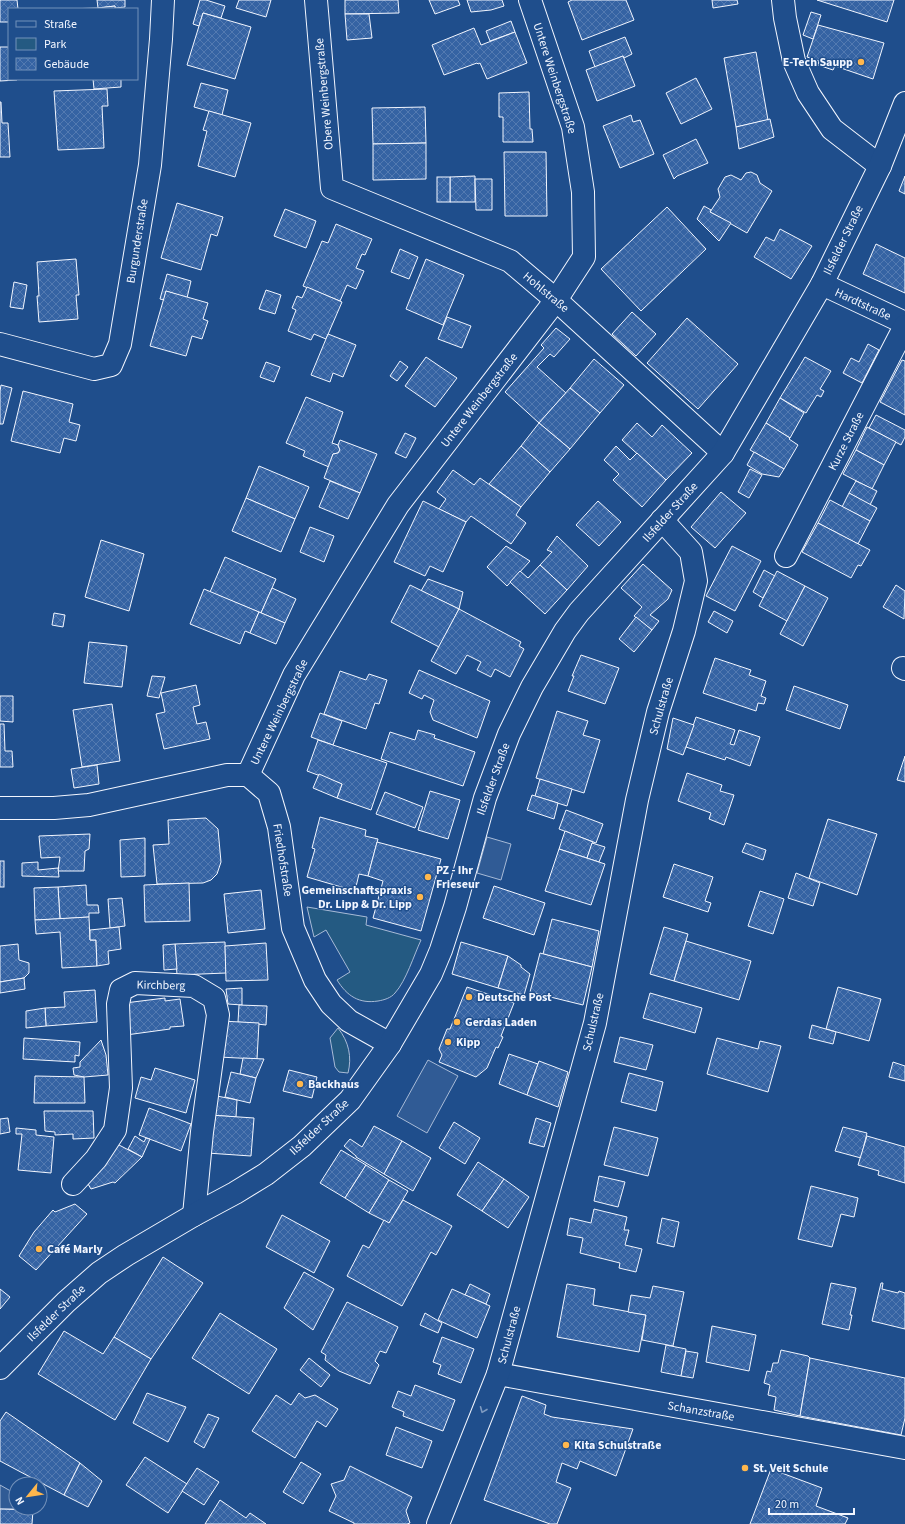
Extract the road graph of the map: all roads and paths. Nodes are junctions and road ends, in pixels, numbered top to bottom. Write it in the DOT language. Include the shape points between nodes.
graph roads {
  1 [pos="163,0"];
  2 [pos="316,0"];
  3 [pos="530,0"];
  4 [pos="783,0"];
  5 [pos="905,103"];
  6 [pos="880,166"];
  7 [pos="332,188"];
  8 [pos="822,284"];
  9 [pos="556,300"];
  10 [pos="905,323"];
  11 [pos="905,326"];
  12 [pos="0,344"];
  13 [pos="722,454"];
  14 [pos="662,520"];
  15 [pos="786,556"];
  16 [pos="248,776"];
  17 [pos="0,808"];
  18 [pos="390,1044"];
  19 [pos="73,1184"];
  20 [pos="194,1215"];
  21 [pos="0,1368"];
  22 [pos="498,1374"];
  23 [pos="905,1448"];
  24 [pos="438,1524"];
  1 -- 12 [label="street, Burgunderstraße" via="150,165 120,344 111,365 94,368"];
  2 -- 7 [label="street, Obere Weinbergstraße"];
  3 -- 9 [label="street, Untere Weinbergstraße" via="573,127 583,192 584,257"];
  4 -- 6 [label="street" via="794,61 808,92 832,129"];
  5 -- 6 [label="street, Ilsfelder Straße"];
  6 -- 8 [label="street, Ilsfelder Straße"];
  7 -- 9 [label="street, Hohlstraße" via="510,261"];
  8 -- 10 [label="street, Hardtstraße"];
  8 -- 13 [label="street, Ilsfelder Straße"];
  9 -- 13 [label="street, Hohlstraße"];
  9 -- 16 [label="street, Untere Weinbergstraße" via="398,505 294,675"];
  11 -- 15 [label="street, Kurze Straße"];
  13 -- 14 [label="street, Ilsfelder Straße"];
  14 -- 18 [label="street, Ilsfelder Straße" via="579,612 532,688 509,734 485,798 441,950 431,974"];
  14 -- 22 [label="street, Schulstraße" via="691,552 696,581 684,631 658,712 637,800 595,1023"];
  16 -- 17 [label="street" via="227,775 89,805"];
  16 -- 18 [label="street, Friedhofstraße" via="268,793 271,800 279,827 293,928 315,980 332,1004 349,1020"];
  18 -- 20 [label="street, Ilsfelder Straße" via="350,1100 302,1146 266,1174"];
  19 -- 20 [label="street, Kirchberg" via="96,1159 115,1130 121,1088 118,1004 121,990 135,983 194,986 214,998 218,1015"];
  20 -- 21 [label="street, Ilsfelder Straße" via="98,1273"];
  22 -- 23 [label="street, Schanzstraße"];
  22 -- 24 [label="street, Schulstraße, one-way"];
}
